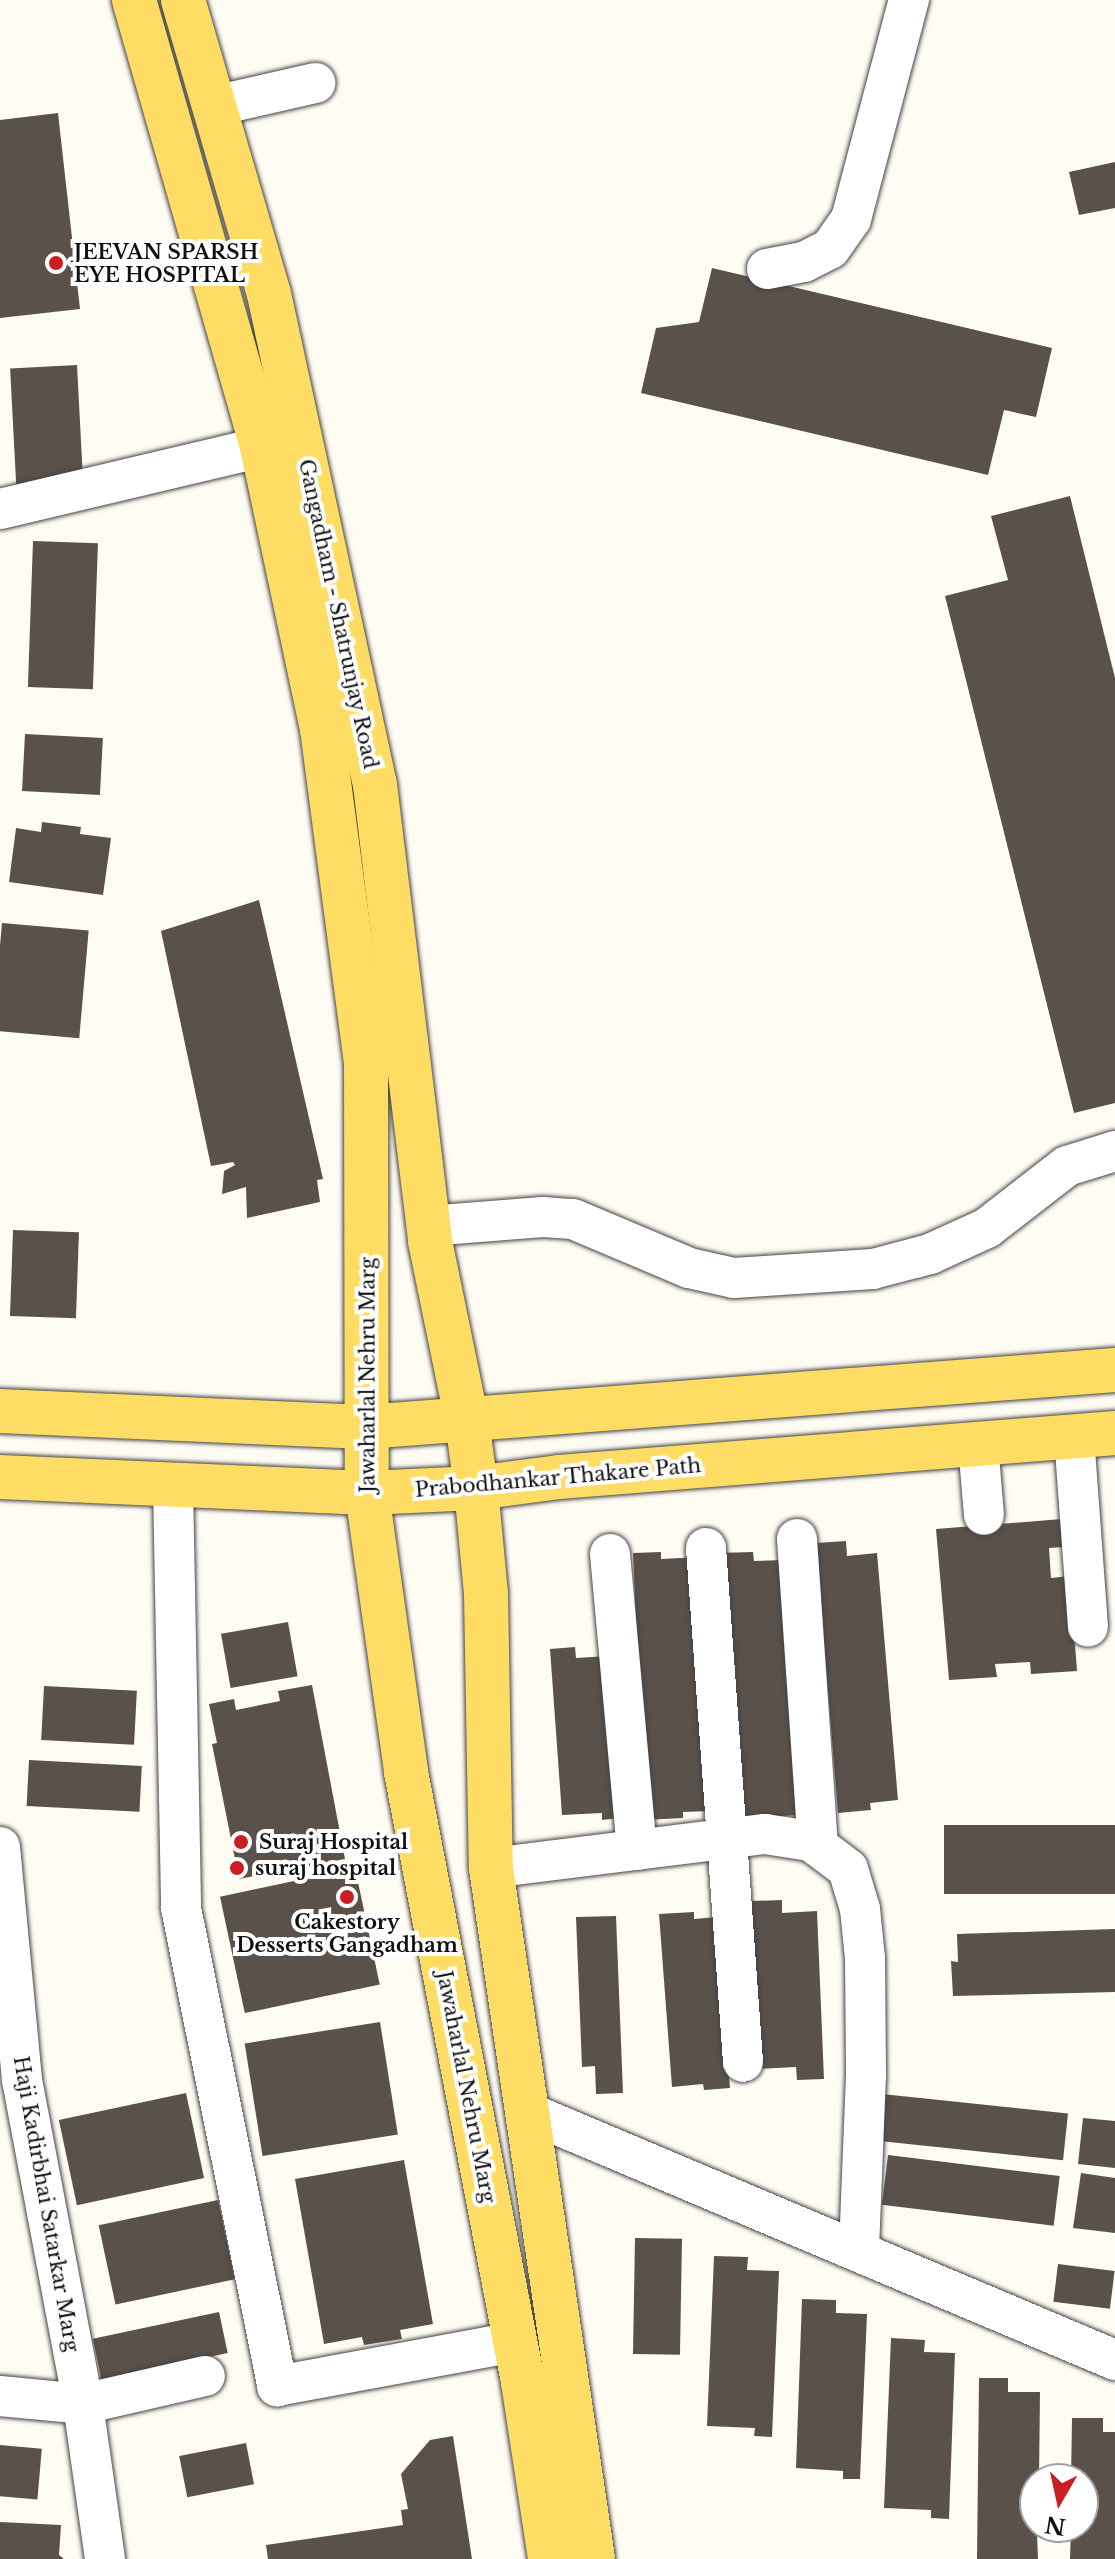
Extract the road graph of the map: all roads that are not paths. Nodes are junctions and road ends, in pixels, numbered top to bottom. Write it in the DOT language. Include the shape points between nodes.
graph roads {
  1 [pos="134,0"];
  2 [pos="183,0"];
  3 [pos="909,0"];
  4 [pos="315,83"];
  5 [pos="214,106"];
  6 [pos="767,269"];
  7 [pos="262,447"];
  8 [pos="0,509"];
  9 [pos="1115,1151"];
  10 [pos="369,1232"];
  11 [pos="429,1234"];
  12 [pos="1115,1370"];
  13 [pos="0,1411"];
  14 [pos="467,1421"];
  15 [pos="365,1427"];
  16 [pos="1094,1435"];
  17 [pos="978,1444"];
  18 [pos="0,1477"];
  19 [pos="173,1485"];
  20 [pos="476,1488"];
  21 [pos="367,1493"];
  22 [pos="984,1515"];
  23 [pos="797,1539"];
  24 [pos="706,1548"];
  25 [pos="610,1554"];
  26 [pos="1088,1626"];
  27 [pos="724,1839"];
  28 [pos="818,1846"];
  29 [pos="0,1847"];
  30 [pos="637,1850"];
  31 [pos="491,1868"];
  32 [pos="743,2062"];
  33 [pos="11,2079"];
  34 [pos="527,2112"];
  35 [pos="859,2252"];
  36 [pos="1115,2360"];
  37 [pos="519,2362"];
  38 [pos="566,2373"];
  39 [pos="205,2376"];
  40 [pos="0,2396"];
  41 [pos="83,2404"];
  42 [pos="105,2559"];
  43 [pos="550,2559"];
  44 [pos="593,2559"];
  1 -- 7 [label="main road, Gangadham - Shatrunjay Road"];
  2 -- 5 [label="main road, Gangadham - Shatrunjay Road"];
  3 -- 6 [label="street" via="851,219 830,249 804,262"];
  4 -- 5 [label="street"];
  5 -- 11 [label="main road, Gangadham - Shatrunjay Road" via="269,294 375,785"];
  7 -- 8 [label="street"];
  7 -- 10 [label="main road, Gangadham - Shatrunjay Road" via="322,729 366,1063"];
  9 -- 11 [label="street" via="1067,1166 987,1228 930,1254 873,1269 734,1278 689,1268 573,1219 543,1217"];
  10 -- 15 [label="main road, Jawaharlal Nehru Marg"];
  11 -- 14 [label="main road"];
  12 -- 14 [label="main road"];
  13 -- 15 [label="main road"];
  14 -- 15 [label="main road"];
  14 -- 20 [label="main road"];
  15 -- 21 [label="main road, Jawaharlal Nehru Marg"];
  16 -- 17 [label="main road, Prabodhankar Thakare Path"];
  16 -- 26 [label="street"];
  17 -- 20 [label="main road, Prabodhankar Thakare Path"];
  17 -- 22 [label="street"];
  18 -- 19 [label="main road, Prabodhankar Thakare Path"];
  19 -- 21 [label="main road, Prabodhankar Thakare Path"];
  19 -- 37 [label="street" via="181,1908 277,2386"];
  20 -- 21 [label="main road, Prabodhankar Thakare Path"];
  20 -- 31 [label="main road" via="486,1593"];
  21 -- 37 [label="main road, Jawaharlal Nehru Marg" via="406,1772"];
  23 -- 28 [label="street"];
  24 -- 27 [label="street"];
  25 -- 30 [label="street"];
  27 -- 28 [label="street" via="765,1834"];
  27 -- 30 [label="street"];
  27 -- 32 [label="street"];
  28 -- 35 [label="street" via="848,1869 860,1909 865,1958"];
  29 -- 33 [label="street, Haji Kadirbhai Satarkar Marg"];
  30 -- 31 [label="street"];
  31 -- 34 [label="main road"];
  33 -- 41 [label="street, Haji Kadirbhai Satarkar Marg"];
  34 -- 35 [label="street"];
  34 -- 38 [label="main road"];
  35 -- 36 [label="street"];
  37 -- 38 [label="main road"];
  37 -- 43 [label="main road, Jawaharlal Nehru Marg"];
  38 -- 44 [label="main road"];
  39 -- 41 [label="street"];
  40 -- 41 [label="street"];
  41 -- 42 [label="street, Haji Kadirbhai Satarkar Marg"];
}
